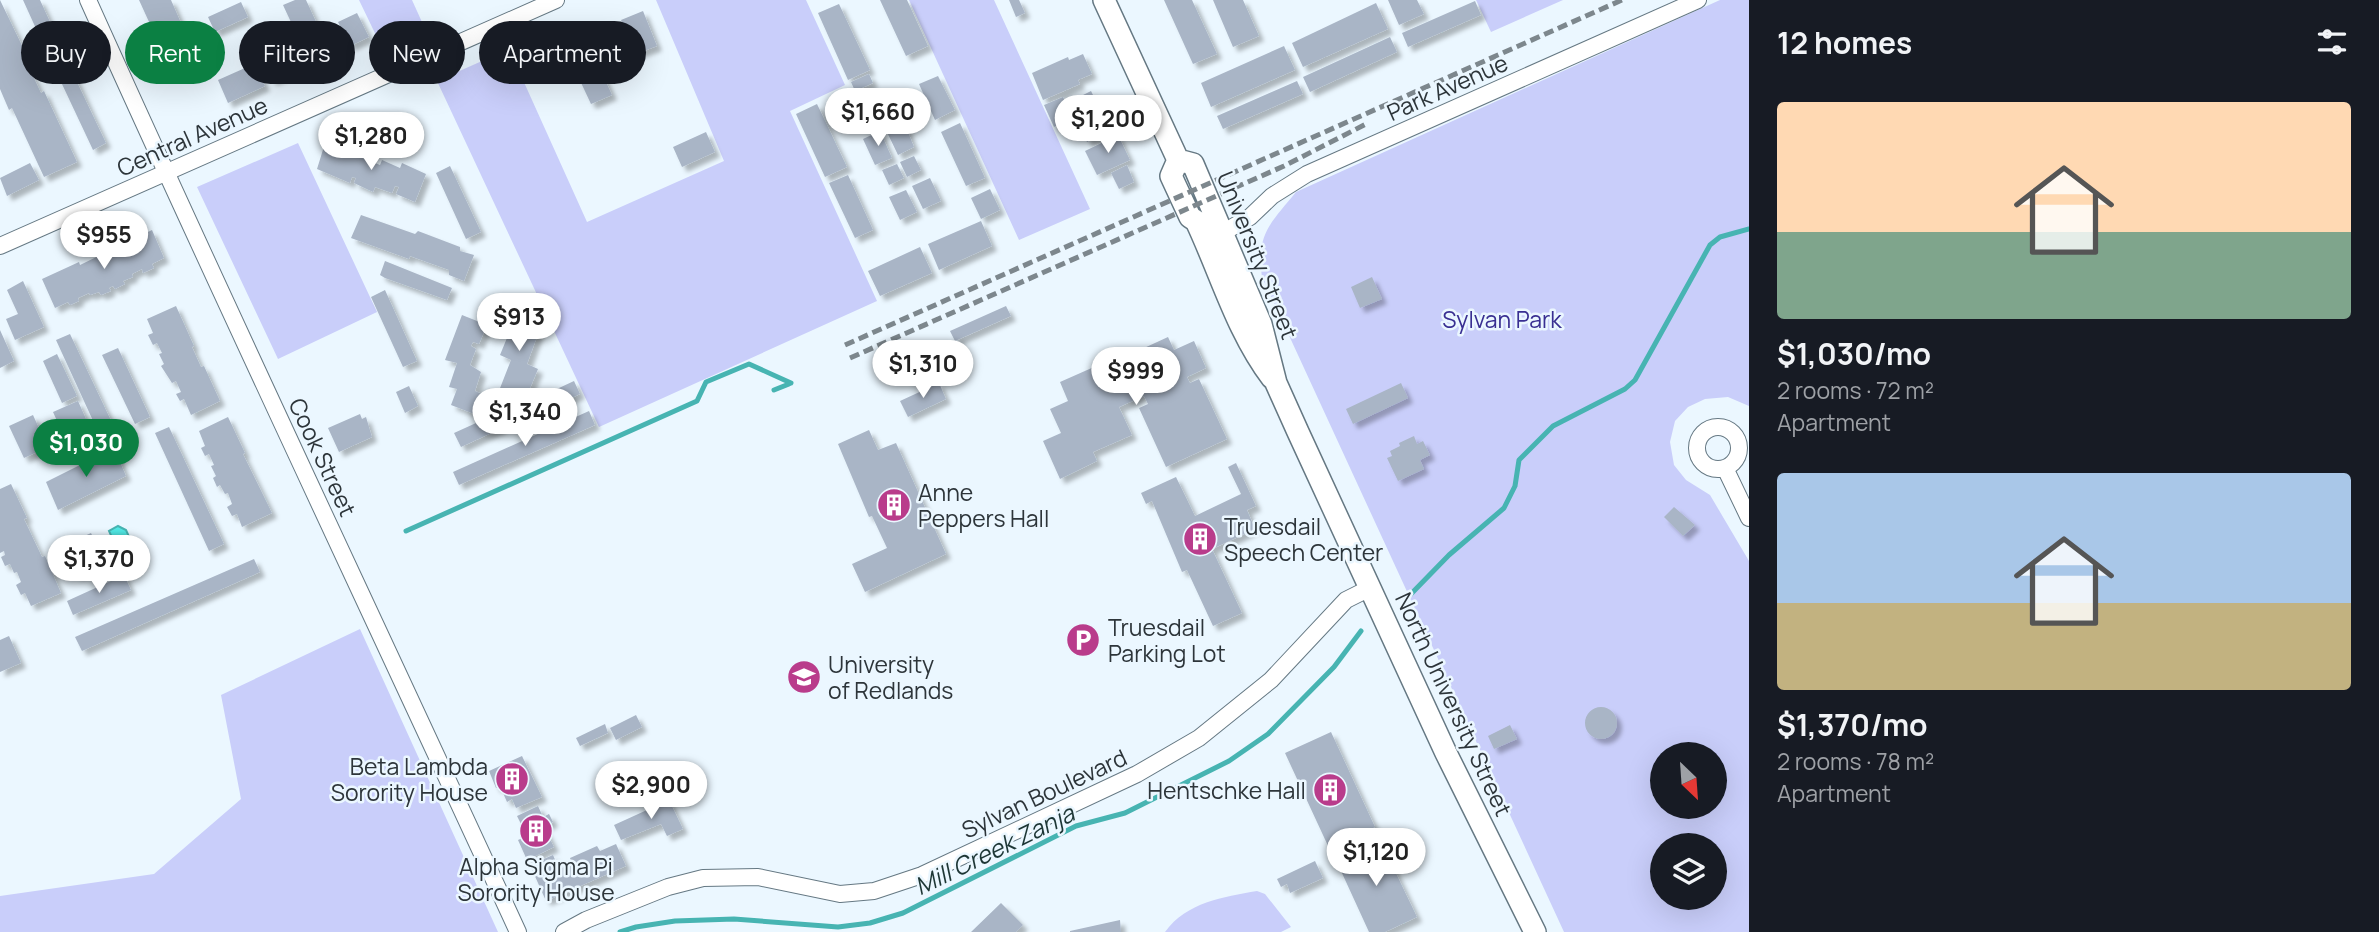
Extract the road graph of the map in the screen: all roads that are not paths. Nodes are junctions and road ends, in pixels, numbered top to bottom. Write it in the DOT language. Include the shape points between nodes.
graph roads {
  1 [pos="88,0"];
  2 [pos="556,0"];
  3 [pos="1104,0"];
  4 [pos="1698,0"];
  5 [pos="1178,160"];
  6 [pos="165,173"];
  7 [pos="1224,232"];
  8 [pos="0,246"];
  9 [pos="1276,383"];
  10 [pos="1749,427"];
  11 [pos="1733,434"];
  12 [pos="1725,468"];
  13 [pos="1749,518"];
  14 [pos="1370,588"];
  15 [pos="518,932"];
  16 [pos="564,932"];
  17 [pos="1535,932"];
  1 -- 6 [label="street, Cook Street"];
  2 -- 6 [label="street, Central Avenue"];
  3 -- 5 [label="street, University Street"];
  4 -- 7 [label="street, Park Avenue" via="1307,174"];
  5 -- 7 [label="street, University Street" via="1193,164"];
  5 -- 9 [label="street, University Street" via="1171,176 1220,272 1255,355"];
  6 -- 8 [label="street, Central Avenue"];
  6 -- 15 [label="street, Cook Street"];
  7 -- 9 [label="street, University Street" via="1261,324"];
  9 -- 14 [label="street, North University Street"];
  10 -- 11 [label="street"];
  11 -- 12 [label="street" via="1738,454"];
  11 -- 12 [label="street" via="1714,428 1699,440 1698,453 1705,465"];
  12 -- 13 [label="street"];
  14 -- 16 [label="street, Sylvan Boulevard" via="1346,600 1271,680 1199,738 1138,774 922,876 874,891 840,894 758,877 703,878 668,887"];
  14 -- 17 [label="street, North University Street"];
}
